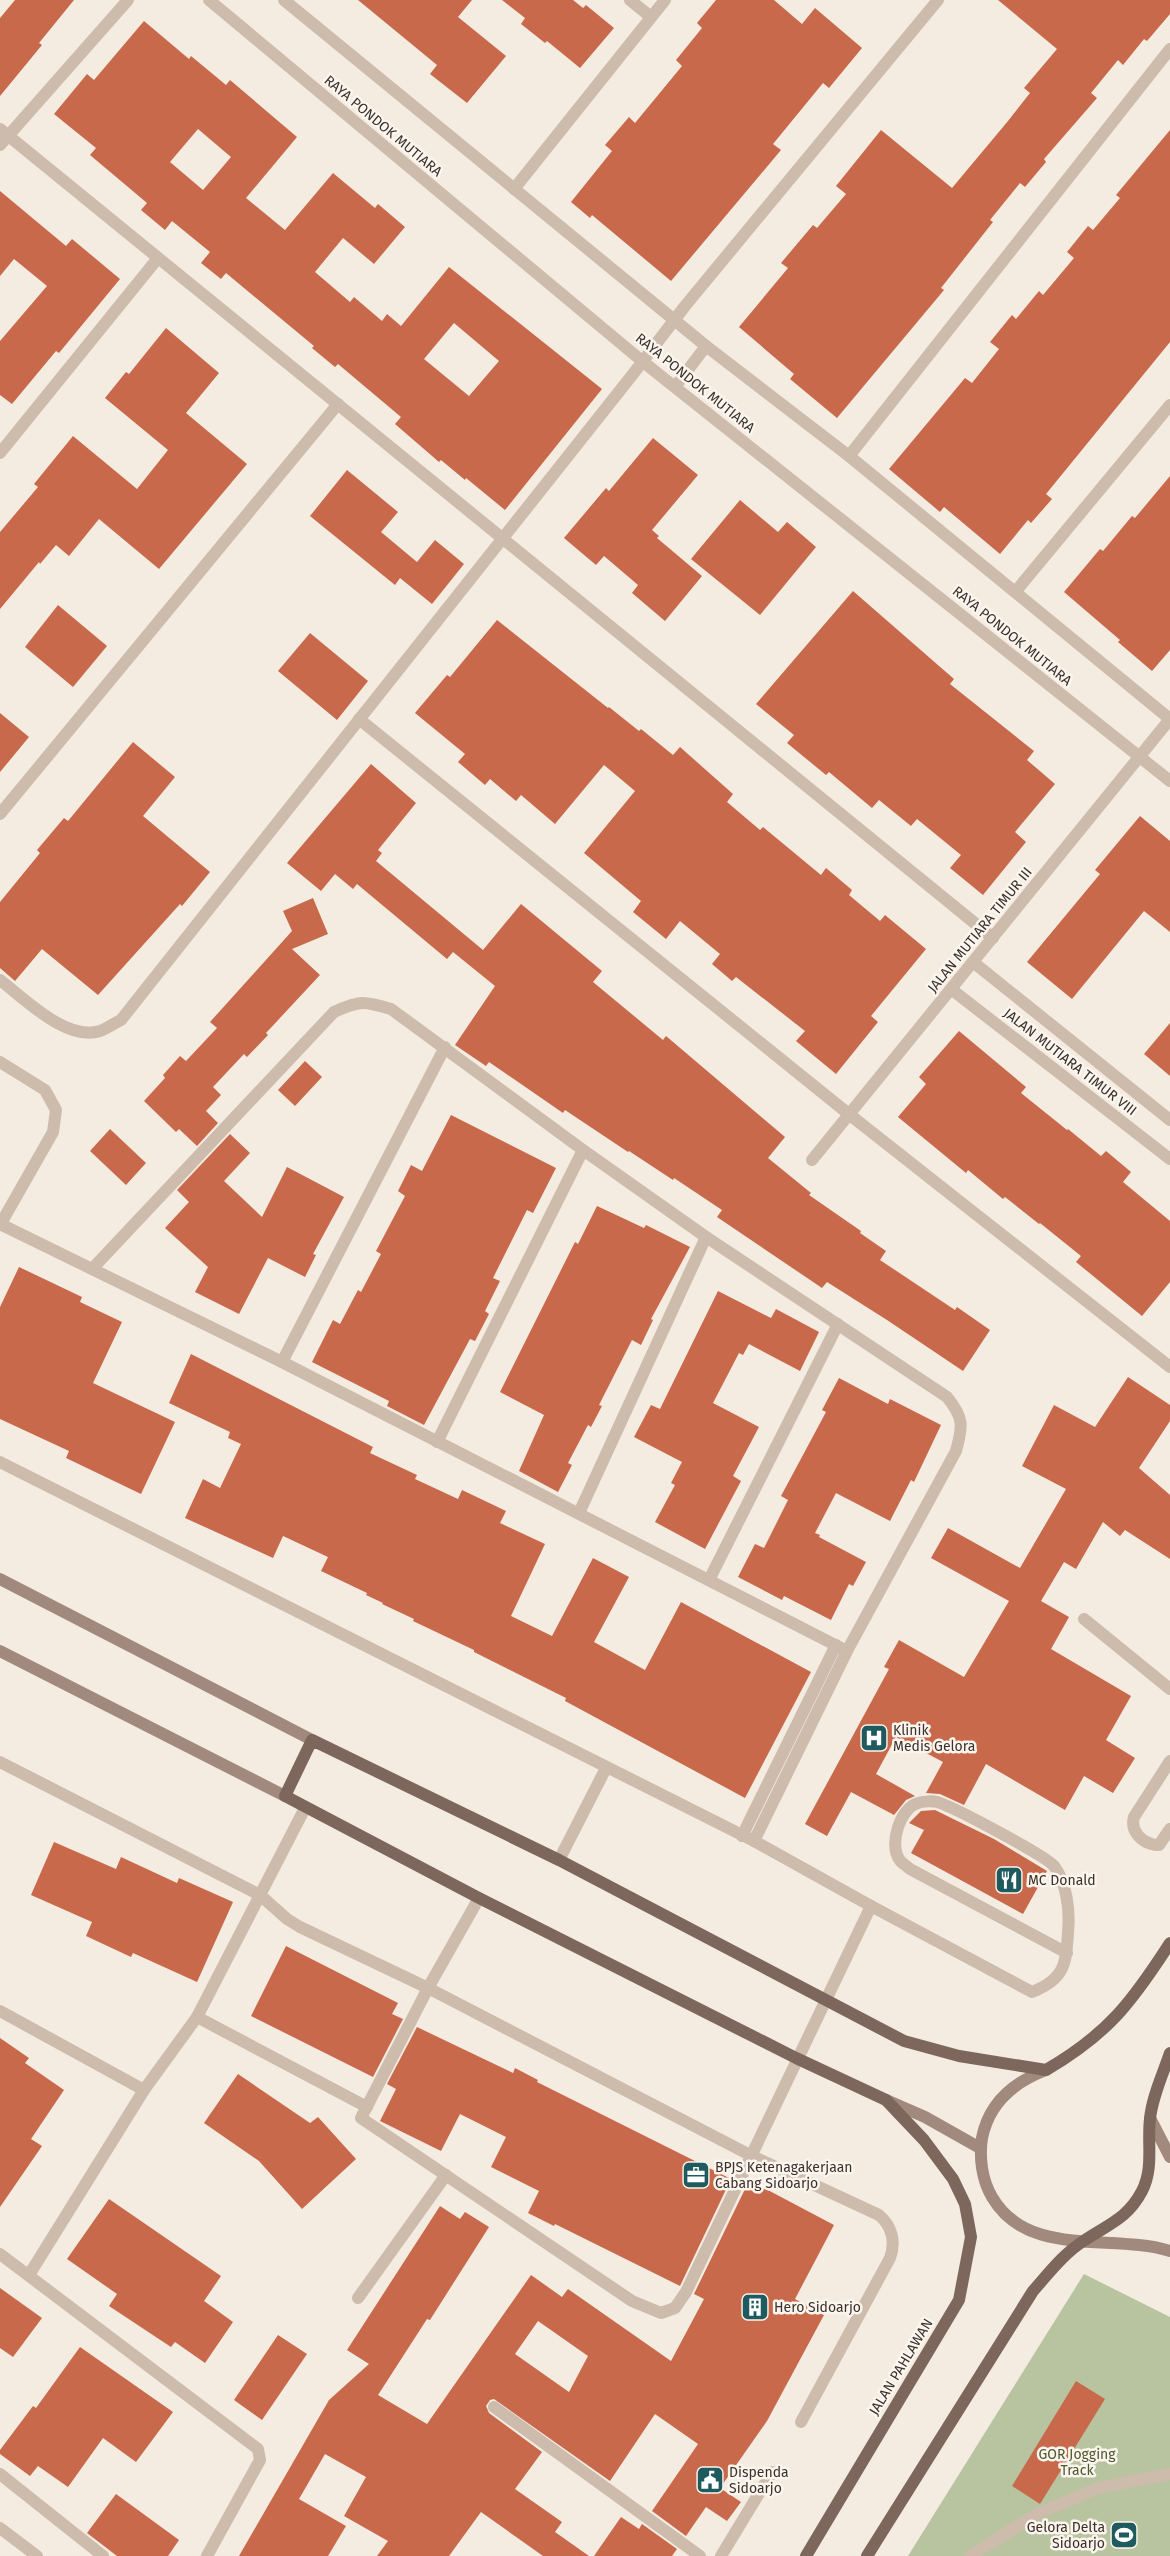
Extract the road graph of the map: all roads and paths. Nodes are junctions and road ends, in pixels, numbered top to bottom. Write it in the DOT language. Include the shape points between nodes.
graph roads {
  1 [pos="128,0"];
  2 [pos="209,0"];
  3 [pos="284,0"];
  4 [pos="630,0"];
  5 [pos="665,0"];
  6 [pos="938,0"];
  7 [pos="651,17"];
  8 [pos="1170,50"];
  9 [pos="2,137"];
  10 [pos="514,189"];
  11 [pos="158,258"];
  12 [pos="674,319"];
  13 [pos="706,346"];
  14 [pos="642,361"];
  15 [pos="675,387"];
  16 [pos="338,404"];
  17 [pos="1170,405"];
  18 [pos="0,453"];
  19 [pos="849,456"];
  20 [pos="503,539"];
  21 [pos="1016,591"];
  22 [pos="359,719"];
  23 [pos="1170,719"];
  24 [pos="1139,757"];
  25 [pos="1170,781"];
  26 [pos="0,814"];
  27 [pos="994,938"];
  28 [pos="973,962"];
  29 [pos="0,980"];
  30 [pos="951,989"];
  31 [pos="445,1047"];
  32 [pos="0,1062"];
  33 [pos="850,1116"];
  34 [pos="1170,1120"];
  35 [pos="583,1150"];
  36 [pos="1170,1159"];
  37 [pos="812,1160"];
  38 [pos="0,1225"];
  39 [pos="706,1237"];
  40 [pos="92,1269"];
  41 [pos="838,1324"];
  42 [pos="282,1362"];
  43 [pos="1170,1366"];
  44 [pos="437,1442"];
  45 [pos="0,1462"];
  46 [pos="578,1513"];
  47 [pos="0,1579"];
  48 [pos="709,1580"];
  49 [pos="1084,1619"];
  50 [pos="841,1648"];
  51 [pos="0,1651"];
  52 [pos="1170,1689"];
  53 [pos="312,1740"];
  54 [pos="1170,1761"];
  55 [pos="0,1762"];
  56 [pos="606,1768"];
  57 [pos="285,1796"];
  58 [pos="305,1808"];
  59 [pos="1170,1829"];
  60 [pos="742,1836"];
  61 [pos="754,1841"];
  62 [pos="559,1860"];
  63 [pos="260,1895"];
  64 [pos="479,1898"];
  65 [pos="871,1906"];
  66 [pos="1170,1943"];
  67 [pos="1067,1953"];
  68 [pos="428,1988"];
  69 [pos="826,2002"];
  70 [pos="0,2012"];
  71 [pos="197,2017"];
  72 [pos="1170,2053"];
  73 [pos="796,2058"];
  74 [pos="1046,2070"];
  75 [pos="144,2090"];
  76 [pos="886,2100"];
  77 [pos="367,2107"];
  78 [pos="1150,2118"];
  79 [pos="980,2148"];
  80 [pos="752,2156"];
  81 [pos="1170,2157"];
  82 [pos="446,2175"];
  83 [pos="1084,2240"];
  84 [pos="1170,2251"];
  85 [pos="0,2254"];
  86 [pos="29,2275"];
  87 [pos="358,2298"];
  88 [pos="494,2407"];
  89 [pos="801,2422"];
  90 [pos="772,2472"];
  91 [pos="0,2474"];
  92 [pos="1170,2474"];
  93 [pos="0,2528"];
  94 [pos="37,2556"];
  95 [pos="103,2556"];
  96 [pos="207,2556"];
  97 [pos="700,2556"];
  98 [pos="721,2556"];
  99 [pos="806,2556"];
  100 [pos="868,2556"];
  101 [pos="970,2556"];
  1 -- 9 [label="street"];
  2 -- 14 [label="street, RAYA PONDOK MUTIARA"];
  3 -- 10 [label="street"];
  4 -- 7 [label="street"];
  5 -- 7 [label="street"];
  6 -- 12 [label="street"];
  7 -- 10 [label="street"];
  8 -- 19 [label="street"];
  9 -- 11 [label="street"];
  10 -- 12 [label="street"];
  11 -- 16 [label="street"];
  11 -- 18 [label="street"];
  12 -- 13 [label="street"];
  12 -- 14 [label="street"];
  13 -- 15 [label="street"];
  13 -- 19 [label="street"];
  14 -- 15 [label="street, RAYA PONDOK MUTIARA"];
  14 -- 20 [label="street"];
  15 -- 24 [label="street, RAYA PONDOK MUTIARA"];
  16 -- 20 [label="street"];
  16 -- 26 [label="street"];
  17 -- 21 [label="street"];
  19 -- 21 [label="street"];
  20 -- 22 [label="street"];
  20 -- 27 [label="street"];
  21 -- 23 [label="street"];
  22 -- 29 [label="street" via="121,1020 100,1031 85,1033 66,1029"];
  22 -- 33 [label="street"];
  23 -- 24 [label="street, JALAN MUTIARA TIMUR III"];
  24 -- 25 [label="street, RAYA PONDOK MUTIARA"];
  24 -- 27 [label="street, JALAN MUTIARA TIMUR III"];
  27 -- 28 [label="street, JALAN MUTIARA TIMUR III"];
  28 -- 30 [label="street, JALAN MUTIARA TIMUR III"];
  28 -- 34 [label="street, JALAN MUTIARA TIMUR VIII"];
  30 -- 33 [label="street, JALAN MUTIARA TIMUR III"];
  30 -- 36 [label="street, JALAN MUTIARA TIMUR VIII"];
  31 -- 35 [label="street"];
  31 -- 40 [label="street" via="391,1009 369,1002 355,1002 334,1012"];
  31 -- 42 [label="street"];
  32 -- 38 [label="street" via="44,1090 56,1110 53,1132"];
  33 -- 37 [label="street, JALAN MUTIARA TIMUR III"];
  33 -- 43 [label="street"];
  35 -- 39 [label="street"];
  35 -- 44 [label="street"];
  38 -- 40 [label="street"];
  39 -- 41 [label="street"];
  39 -- 46 [label="street"];
  40 -- 42 [label="street"];
  41 -- 48 [label="street"];
  41 -- 50 [label="street" via="947,1397 958,1410 963,1427 956,1451"];
  42 -- 44 [label="street"];
  44 -- 46 [label="street"];
  45 -- 56 [label="street"];
  46 -- 48 [label="street"];
  47 -- 53 [label="main road"];
  48 -- 50 [label="street"];
  49 -- 52 [label="street"];
  50 -- 60 [label="street"];
  50 -- 61 [label="street"];
  51 -- 57 [label="main road"];
  53 -- 57 [label="main road"];
  53 -- 62 [label="main road"];
  54 -- 59 [label="street" via="1131,1826 1133,1831 1155,1846"];
  55 -- 63 [label="street"];
  56 -- 60 [label="street"];
  56 -- 62 [label="street"];
  57 -- 58 [label="main road"];
  58 -- 63 [label="street"];
  58 -- 64 [label="main road"];
  60 -- 61 [label="street"];
  61 -- 65 [label="street"];
  62 -- 69 [label="main road"];
  63 -- 68 [label="street" via="300,1927"];
  63 -- 71 [label="street"];
  64 -- 68 [label="street"];
  64 -- 73 [label="main road"];
  65 -- 67 [label="street" via="1032,1992 1050,1985 1062,1969"];
  65 -- 69 [label="street"];
  66 -- 74 [label="main road" via="1145,1983 1097,2037"];
  67 -- 67 [label="street" via="899,1860 895,1847 898,1828 907,1811 917,1803 936,1802 1015,1841 1054,1866 1065,1890 1070,1918"];
  68 -- 77 [label="street"];
  68 -- 80 [label="street"];
  69 -- 73 [label="street"];
  69 -- 74 [label="main road" via="904,2041 959,2056"];
  70 -- 75 [label="street"];
  71 -- 75 [label="street"];
  71 -- 77 [label="street"];
  72 -- 78 [label="main road"];
  73 -- 76 [label="main road"];
  73 -- 80 [label="street"];
  74 -- 79 [label="main road" via="1008,2090 984,2127"];
  75 -- 86 [label="street"];
  76 -- 79 [label="main road" via="925,2117"];
  76 -- 99 [label="main road, JALAN PAHLAWAN" via="924,2140 953,2179 965,2204 971,2237 958,2300"];
  77 -- 82 [label="street" via="361,2119"];
  78 -- 81 [label="main road"];
  78 -- 83 [label="main road" via="1150,2168 1142,2190 1130,2209 1113,2225"];
  79 -- 83 [label="main road" via="987,2188 1008,2217 1038,2235"];
  80 -- 82 [label="street" via="686,2292 675,2308 661,2313 632,2301"];
  80 -- 89 [label="street" via="879,2216 888,2223 892,2236 894,2248 890,2258"];
  82 -- 87 [label="street"];
  83 -- 84 [label="main road" via="1151,2246"];
  83 -- 100 [label="main road" via="1055,2265 1033,2291"];
  85 -- 86 [label="street"];
  86 -- 96 [label="street" via="258,2448 260,2460"];
  88 -- 97 [label="street"];
  90 -- 98 [label="street"];
  91 -- 95 [label="street"];
  92 -- 101 [label="street" via="1098,2488 1035,2515"];
  93 -- 94 [label="street"];
}
